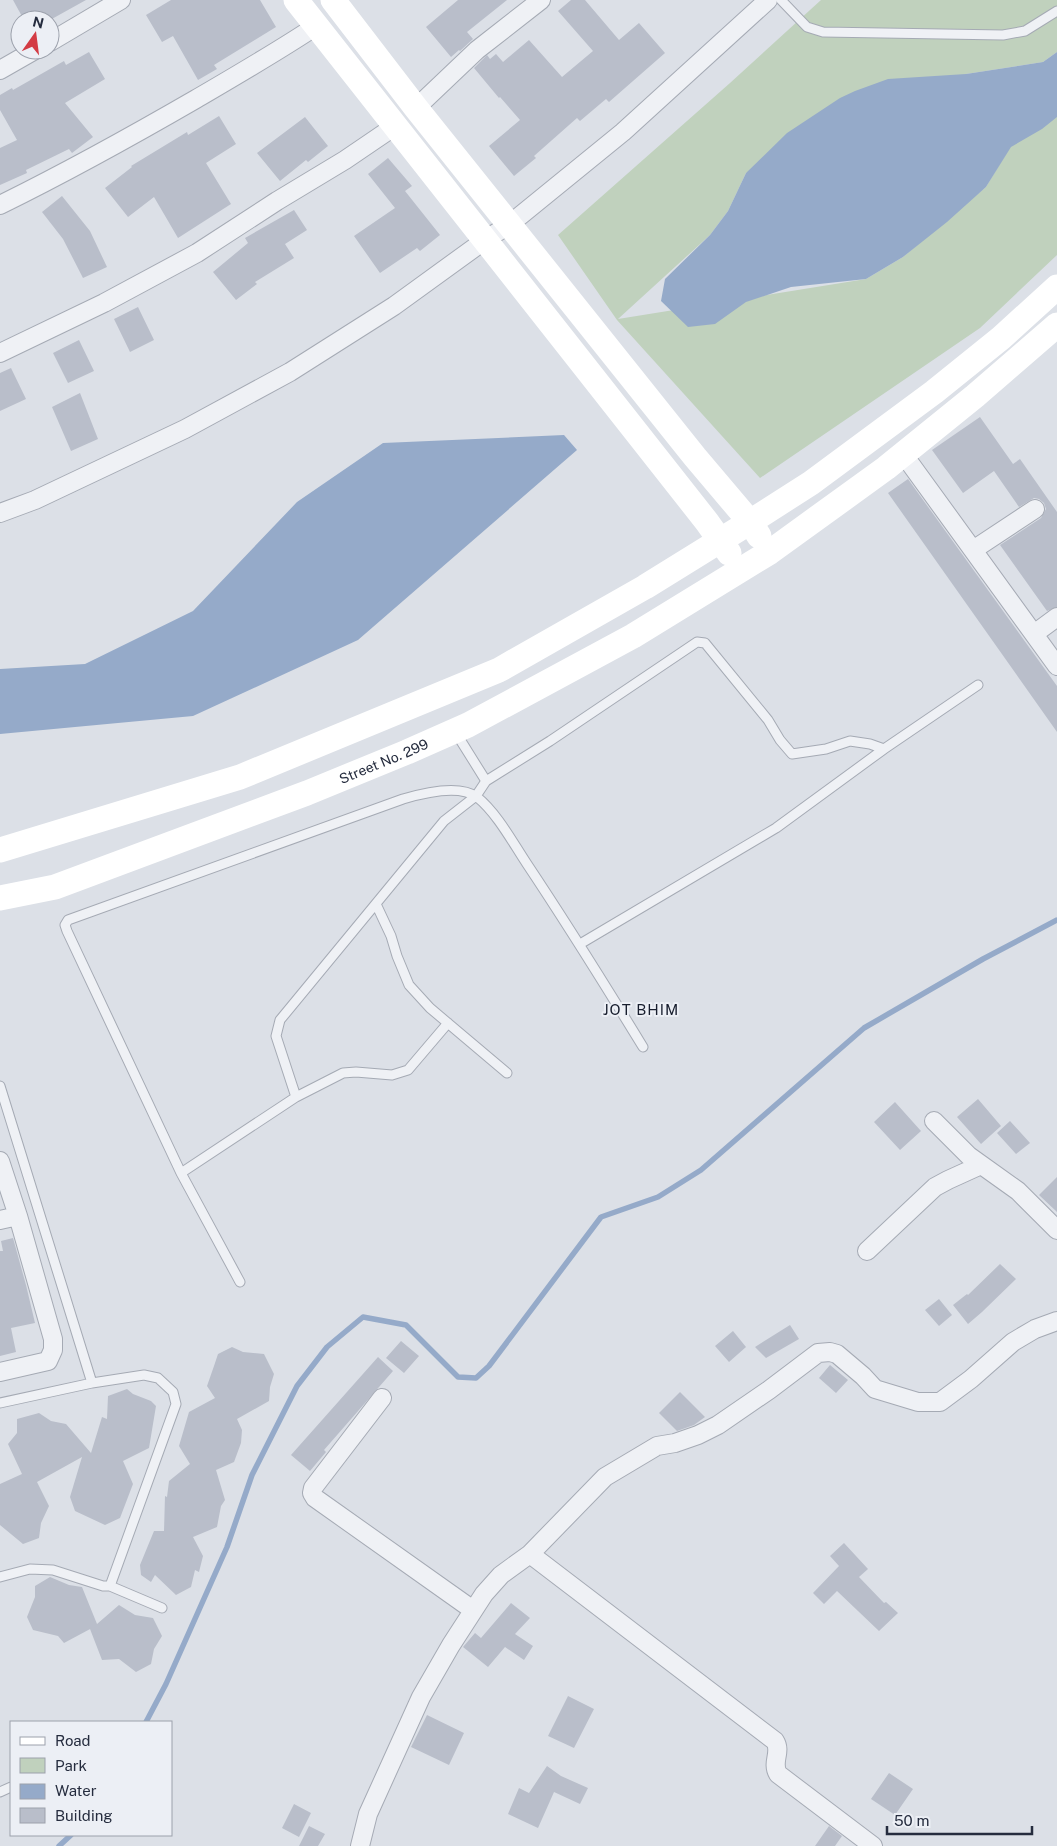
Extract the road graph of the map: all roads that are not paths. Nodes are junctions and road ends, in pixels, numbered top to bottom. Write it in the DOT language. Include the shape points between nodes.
graph roads {
  1 [pos="121,0"];
  2 [pos="296,0"];
  3 [pos="541,0"];
  4 [pos="768,0"];
  5 [pos="781,0"];
  6 [pos="342,3"];
  7 [pos="1057,11"];
  8 [pos="316,26"];
  9 [pos="60,36"];
  10 [pos="18,60"];
  11 [pos="0,70"];
  12 [pos="416,108"];
  13 [pos="395,126"];
  14 [pos="0,206"];
  15 [pos="510,224"];
  16 [pos="484,240"];
  17 [pos="1057,287"];
  18 [pos="1057,325"];
  19 [pos="0,353"];
  20 [pos="904,455"];
  21 [pos="1035,509"];
  22 [pos="0,513"];
  23 [pos="750,522"];
  24 [pos="720,540"];
  25 [pos="972,550"];
  26 [pos="770,552"];
  27 [pos="740,569"];
  28 [pos="1057,617"];
  29 [pos="1034,634"];
  30 [pos="1057,666"];
  31 [pos="978,685"];
  32 [pos="455,731"];
  33 [pos="884,749"];
  34 [pos="486,781"];
  35 [pos="476,796"];
  36 [pos="0,850"];
  37 [pos="0,898"];
  38 [pos="376,904"];
  39 [pos="580,944"];
  40 [pos="448,1024"];
  41 [pos="643,1047"];
  42 [pos="507,1073"];
  43 [pos="0,1086"];
  44 [pos="296,1097"];
  45 [pos="934,1121"];
  46 [pos="0,1160"];
  47 [pos="981,1165"];
  48 [pos="181,1173"];
  49 [pos="18,1216"];
  50 [pos="0,1220"];
  51 [pos="1054,1220"];
  52 [pos="867,1251"];
  53 [pos="240,1282"];
  54 [pos="1057,1321"];
  55 [pos="0,1372"];
  56 [pos="92,1383"];
  57 [pos="382,1398"];
  58 [pos="0,1403"];
  59 [pos="530,1554"];
  60 [pos="0,1578"];
  61 [pos="110,1586"];
  62 [pos="162,1608"];
  63 [pos="473,1610"];
  64 [pos="360,1846"];
  65 [pos="873,1846"];
  1 -- 9 [label="street"];
  2 -- 8 [label="street"];
  3 -- 12 [label="street" via="477,50"];
  4 -- 15 [label="street" via="623,132"];
  5 -- 7 [label="lane" via="807,27 823,32 1003,35 1025,30"];
  6 -- 12 [label="street"];
  8 -- 13 [label="street"];
  8 -- 14 [label="street" via="135,135"];
  10 -- 11 [label="street"];
  12 -- 15 [label="street"];
  13 -- 16 [label="street"];
  13 -- 19 [label="street" via="197,253"];
  15 -- 16 [label="street"];
  15 -- 23 [label="street"];
  16 -- 22 [label="street" via="394,306 290,372 185,429 35,500"];
  16 -- 24 [label="street"];
  17 -- 23 [label="street" via="934,392 811,483"];
  18 -- 20 [label="street, Street No. 299"];
  20 -- 25 [label="street"];
  20 -- 26 [label="street, Street No. 299"];
  21 -- 25 [label="street"];
  23 -- 24 [label="street"];
  23 -- 26 [label="street"];
  24 -- 27 [label="street"];
  24 -- 36 [label="street" via="499,670 240,777"];
  25 -- 29 [label="street"];
  26 -- 27 [label="street, Street No. 299"];
  27 -- 32 [label="street, Street No. 299" via="633,636"];
  28 -- 29 [label="street"];
  29 -- 30 [label="street"];
  31 -- 33 [label="lane"];
  32 -- 34 [label="lane"];
  32 -- 37 [label="street, Street No. 299" via="307,793 73,881"];
  33 -- 34 [label="lane" via="850,741 826,749 792,754 705,643 697,642"];
  33 -- 39 [label="lane" via="776,828"];
  34 -- 35 [label="lane"];
  35 -- 38 [label="lane" via="444,821"];
  35 -- 39 [label="lane" via="499,823"];
  35 -- 48 [label="lane" via="448,790 403,798 68,920 65,925 67,931"];
  38 -- 40 [label="lane" via="409,984"];
  38 -- 44 [label="lane" via="280,1020 276,1036"];
  39 -- 41 [label="lane"];
  40 -- 42 [label="lane"];
  40 -- 44 [label="lane" via="408,1070 392,1075 344,1073"];
  43 -- 56 [label="lane"];
  44 -- 48 [label="lane"];
  45 -- 47 [label="street"];
  46 -- 49 [label="street"];
  47 -- 51 [label="street"];
  47 -- 52 [label="street" via="935,1187"];
  48 -- 53 [label="lane"];
  49 -- 50 [label="street"];
  49 -- 55 [label="street" via="53,1350 48,1361"];
  54 -- 59 [label="street" via="1013,1342 940,1402 918,1402 875,1389 837,1354 818,1353 718,1425 698,1436 657,1446 605,1477"];
  56 -- 58 [label="lane"];
  56 -- 61 [label="lane" via="144,1375 158,1378 173,1392 176,1404"];
  57 -- 63 [label="street" via="312,1493"];
  59 -- 63 [label="street" via="501,1575"];
  59 -- 65 [label="street" via="775,1741 778,1774"];
  60 -- 61 [label="lane" via="30,1569 53,1570"];
  61 -- 62 [label="lane"];
  63 -- 64 [label="street" via="421,1697 368,1814"];
}
